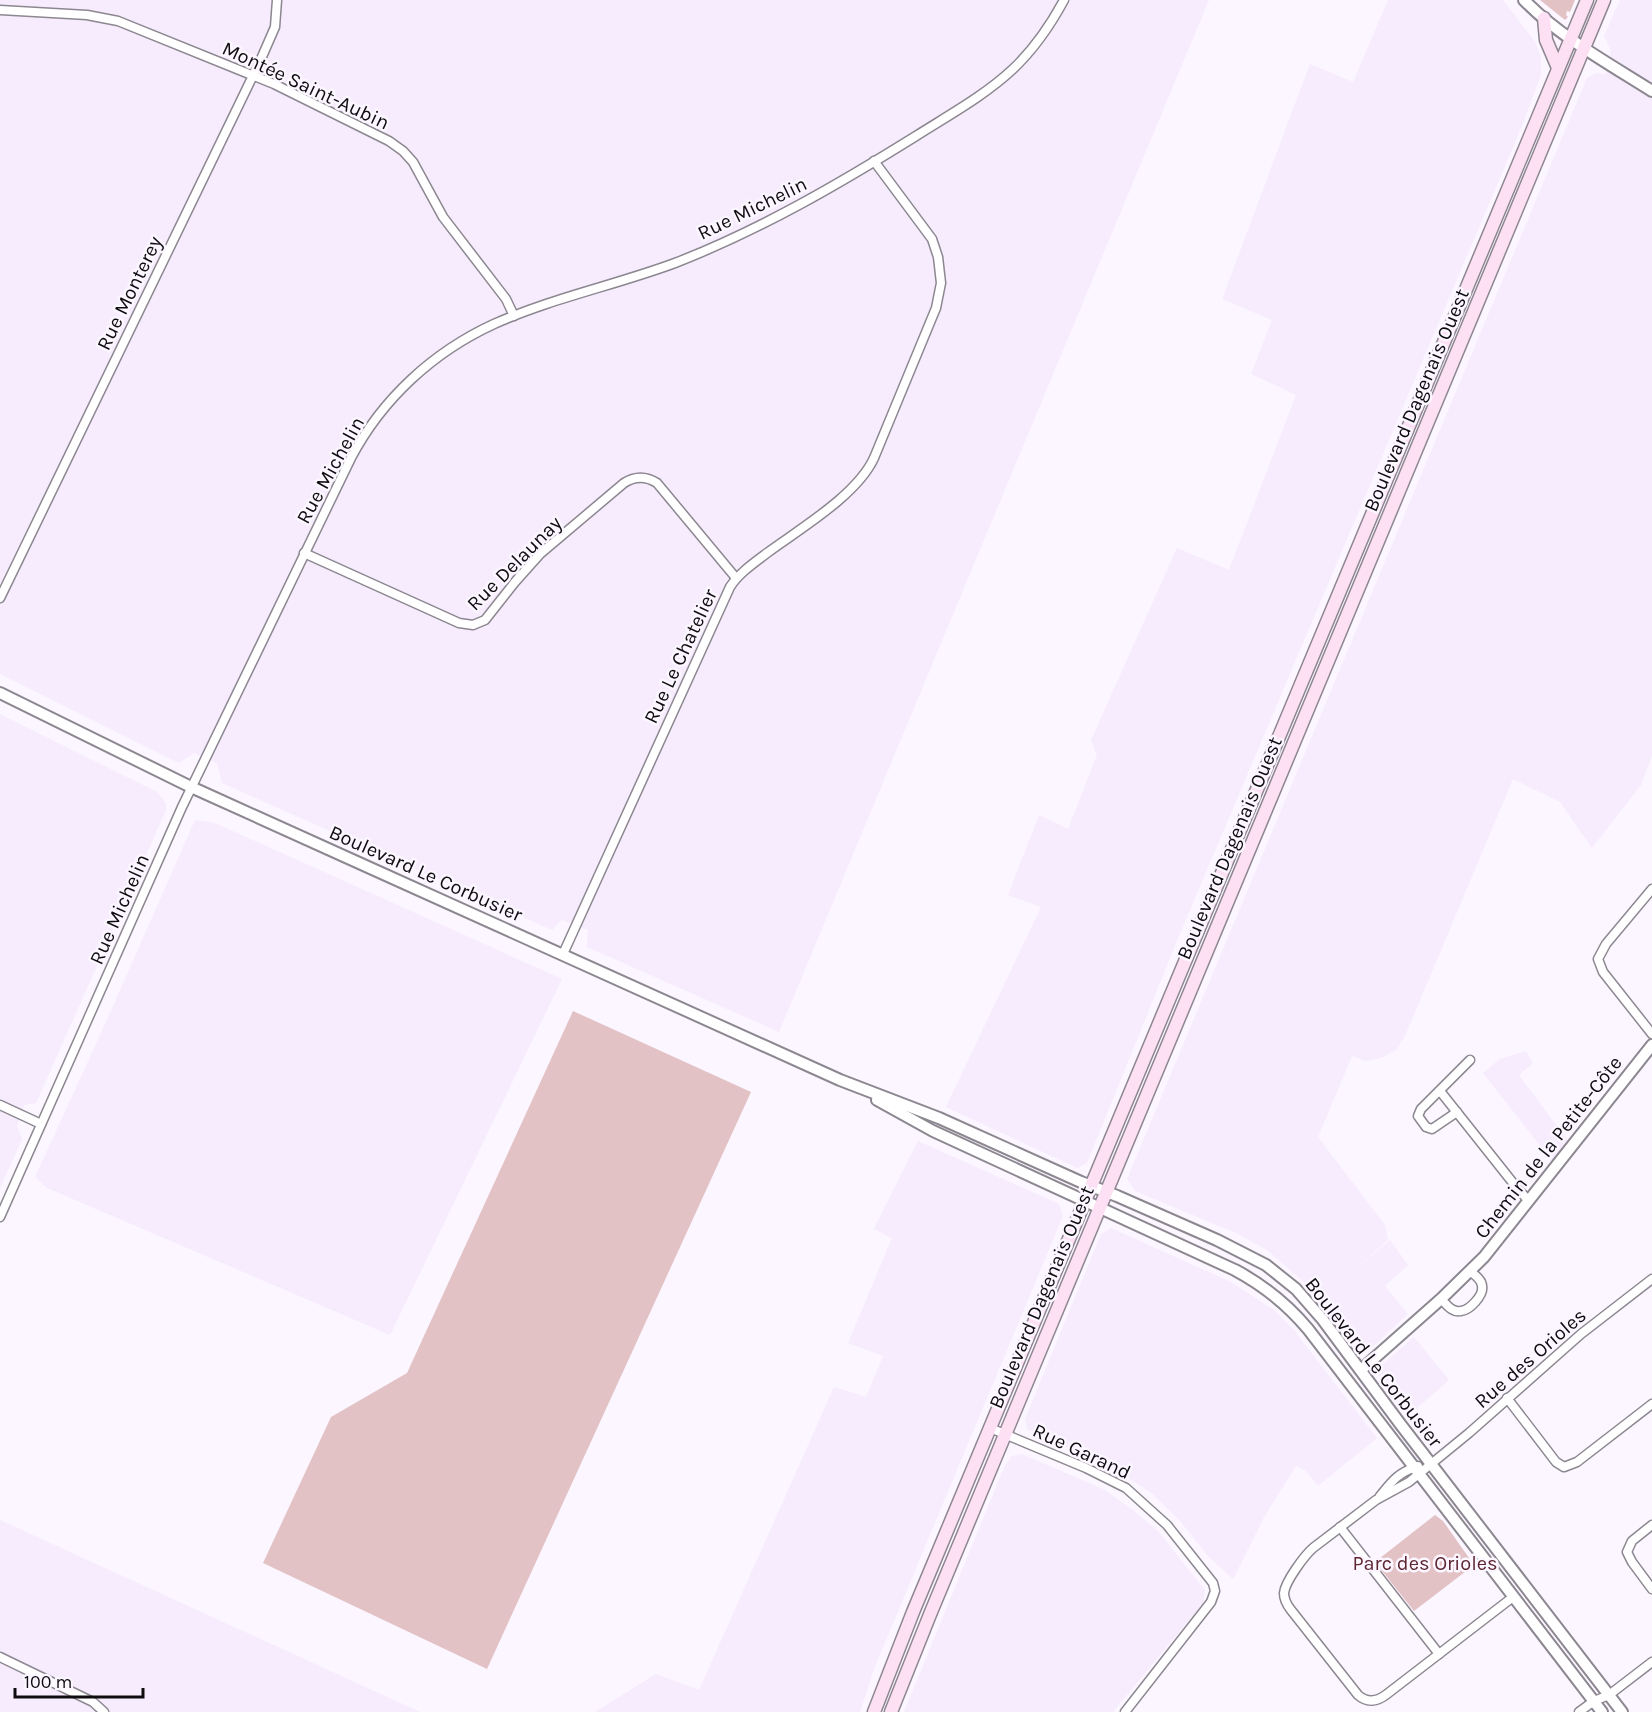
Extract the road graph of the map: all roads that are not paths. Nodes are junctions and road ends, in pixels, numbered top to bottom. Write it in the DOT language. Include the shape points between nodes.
graph roads {
  1 [pos="277,0"];
  2 [pos="1064,0"];
  3 [pos="1524,0"];
  4 [pos="1587,0"];
  5 [pos="1604,0"];
  6 [pos="0,10"];
  7 [pos="1544,18"];
  8 [pos="1571,38"];
  9 [pos="1584,48"];
  10 [pos="1558,68"];
  11 [pos="253,76"];
  12 [pos="1652,90"];
  13 [pos="874,161"];
  14 [pos="514,316"];
  15 [pos="304,553"];
  16 [pos="736,578"];
  17 [pos="0,598"];
  18 [pos="0,693"];
  19 [pos="191,787"];
  20 [pos="1652,889"];
  21 [pos="563,954"];
  22 [pos="1652,1034"];
  23 [pos="1652,1045"];
  24 [pos="1470,1060"];
  25 [pos="840,1080"];
  26 [pos="1440,1091"];
  27 [pos="0,1105"];
  28 [pos="1457,1112"];
  29 [pos="41,1124"];
  30 [pos="1091,1187"];
  31 [pos="1106,1192"];
  32 [pos="1085,1201"];
  33 [pos="1529,1201"];
  34 [pos="1100,1208"];
  35 [pos="0,1217"];
  36 [pos="1470,1271"];
  37 [pos="1652,1279"];
  38 [pos="1441,1299"];
  39 [pos="1361,1370"];
  40 [pos="1507,1398"];
  41 [pos="1652,1404"];
  42 [pos="990,1428"];
  43 [pos="1005,1434"];
  44 [pos="1430,1463"];
  45 [pos="1416,1471"];
  46 [pos="1652,1525"];
  47 [pos="1340,1527"];
  48 [pos="1652,1589"];
  49 [pos="1513,1597"];
  50 [pos="1438,1654"];
  51 [pos="0,1657"];
  52 [pos="1652,1662"];
  53 [pos="1609,1695"];
  54 [pos="1594,1701"];
  55 [pos="104,1712"];
  56 [pos="874,1712"];
  57 [pos="891,1712"];
  58 [pos="1125,1712"];
  59 [pos="1579,1712"];
  60 [pos="1602,1712"];
  61 [pos="1622,1712"];
  1 -- 11 [label="street, Rue Monterey" via="275,27"];
  2 -- 13 [label="street, Rue Michelin" via="1039,41 1002,79"];
  3 -- 7 [label="street"];
  4 -- 8 [label="main road, Boulevard Dagenais Ouest"];
  5 -- 9 [label="main road, Boulevard Dagenais Ouest"];
  6 -- 11 [label="street, Montée Saint-Aubin" via="87,15 118,21"];
  7 -- 8 [label="street"];
  7 -- 10 [label="main road" via="1546,40"];
  8 -- 9 [label="street"];
  8 -- 10 [label="main road, Boulevard Dagenais Ouest"];
  9 -- 12 [label="street"];
  9 -- 31 [label="main road, Boulevard Dagenais Ouest"];
  10 -- 30 [label="main road, Boulevard Dagenais Ouest"];
  11 -- 14 [label="street, Montée Saint-Aubin" via="347,119 403,151 417,167 443,217 506,299"];
  11 -- 17 [label="street, Rue Monterey"];
  13 -- 14 [label="street, Rue Michelin" via="715,246"];
  13 -- 16 [label="street, Rue Le Chatelier" via="934,244 941,276 936,308 863,477"];
  14 -- 15 [label="street, Rue Michelin" via="475,333 446,352 392,399 356,449"];
  15 -- 16 [label="street, Rue Delaunay" via="459,623 476,625 488,618 521,574 547,548 624,483 641,477 657,483"];
  15 -- 19 [label="street, Rue Michelin"];
  16 -- 21 [label="street, Rue Le Chatelier"];
  18 -- 19 [label="street, Boulevard Le Corbusier"];
  19 -- 21 [label="street, Boulevard Le Corbusier"];
  19 -- 29 [label="street, Rue Michelin"];
  20 -- 22 [label="street" via="1598,959 1603,972"];
  21 -- 25 [label="street, Boulevard Le Corbusier"];
  23 -- 33 [label="street, Chemin de la Petite-Côte"];
  24 -- 26 [label="street"];
  25 -- 30 [label="street, Boulevard Le Corbusier" via="939,1118"];
  25 -- 32 [label="street, Boulevard Le Corbusier" via="933,1131"];
  26 -- 28 [label="street"];
  26 -- 28 [label="street" via="1419,1111 1424,1124 1435,1128"];
  27 -- 29 [label="street"];
  28 -- 33 [label="street"];
  29 -- 35 [label="street, Rue Michelin"];
  30 -- 31 [label="street, Boulevard Le Corbusier"];
  30 -- 32 [label="main road, Boulevard Dagenais Ouest"];
  31 -- 34 [label="main road, Boulevard Dagenais Ouest"];
  31 -- 39 [label="street, Boulevard Le Corbusier" via="1266,1265 1307,1300"];
  32 -- 34 [label="street, Boulevard Le Corbusier"];
  32 -- 42 [label="main road, Boulevard Dagenais Ouest"];
  33 -- 36 [label="street, Chemin de la Petite-Côte"];
  34 -- 43 [label="main road, Boulevard Dagenais Ouest"];
  34 -- 45 [label="street, Boulevard Le Corbusier" via="1235,1270 1281,1299"];
  36 -- 38 [label="street, Chemin de la Petite-Côte"];
  36 -- 38 [label="street" via="1483,1288 1474,1302 1458,1311"];
  37 -- 40 [label="street, Rue des Orioles"];
  38 -- 39 [label="street, Chemin de la Petite-Côte"];
  39 -- 44 [label="street, Boulevard Le Corbusier"];
  40 -- 41 [label="street" via="1564,1467 1577,1462"];
  40 -- 44 [label="street, Rue des Orioles"];
  42 -- 43 [label="street, Rue Garand"];
  42 -- 56 [label="main road, Boulevard Dagenais Ouest"];
  43 -- 57 [label="main road, Boulevard Dagenais Ouest"];
  43 -- 58 [label="street, Rue Garand" via="1126,1488 1167,1525 1213,1583 1215,1594 1211,1602"];
  44 -- 45 [label="street, Rue des Orioles"];
  44 -- 53 [label="street, Boulevard Le Corbusier"];
  45 -- 47 [label="street, Rue des Orioles" via="1396,1476 1376,1500"];
  45 -- 49 [label="street, Boulevard Le Corbusier"];
  46 -- 48 [label="street" via="1632,1541 1628,1552"];
  47 -- 50 [label="street"];
  47 -- 50 [label="street, Rue des Orioles" via="1307,1553 1286,1586 1284,1599 1291,1610 1366,1700 1383,1697"];
  49 -- 50 [label="street, Rue des Orioles"];
  49 -- 54 [label="street, Boulevard Le Corbusier"];
  51 -- 55 [label="street" via="93,1702"];
  52 -- 53 [label="street"];
  53 -- 54 [label="street"];
  53 -- 61 [label="street, Boulevard Le Corbusier"];
  54 -- 59 [label="street"];
  54 -- 60 [label="street, Boulevard Le Corbusier"];
}
